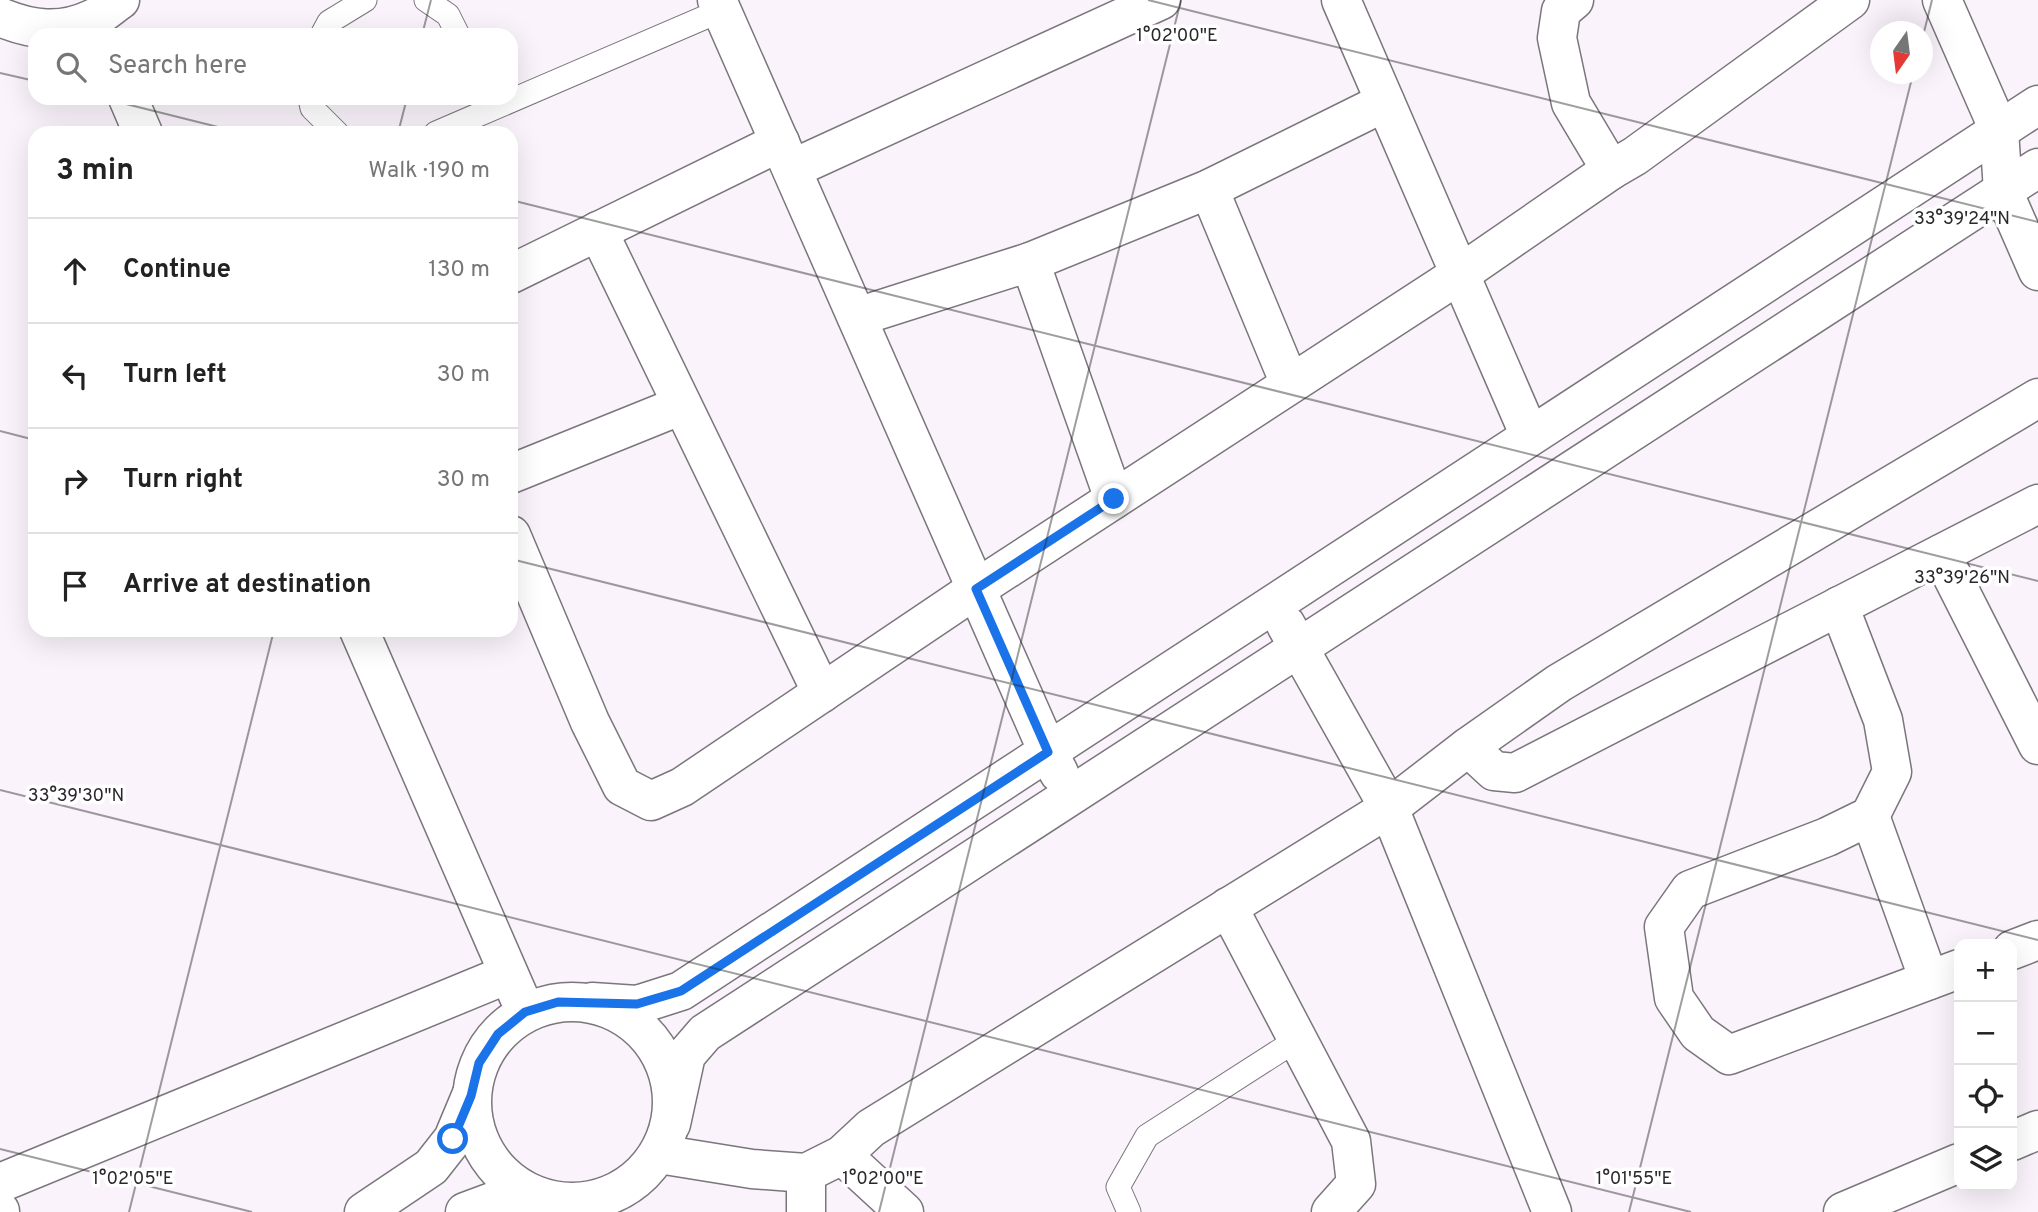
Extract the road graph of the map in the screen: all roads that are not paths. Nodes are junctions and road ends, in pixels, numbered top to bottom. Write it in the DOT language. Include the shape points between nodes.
graph roads {
  1 [pos="365,0"];
  2 [pos="426,0"];
  3 [pos="1161,0"];
  4 [pos="1341,0"];
  5 [pos="1574,0"];
  6 [pos="1850,0"];
  7 [pos="1942,0"];
  8 [pos="720,5"];
  9 [pos="0,17"];
  10 [pos="105,18"];
  11 [pos="42,28"];
  12 [pos="63,28"];
  13 [pos="326,28"];
  14 [pos="454,28"];
  15 [pos="518,91"];
  16 [pos="1385,102"];
  17 [pos="131,105"];
  18 [pos="311,105"];
  19 [pos="487,105"];
  20 [pos="2038,105"];
  21 [pos="140,126"];
  22 [pos="330,126"];
  23 [pos="449,126"];
  24 [pos="1999,130"];
  25 [pos="786,156"];
  26 [pos="2038,168"];
  27 [pos="1611,170"];
  28 [pos="1209,188"];
  29 [pos="2003,191"];
  30 [pos="598,231"];
  31 [pos="1030,262"];
  32 [pos="518,271"];
  33 [pos="2038,271"];
  34 [pos="1460,274"];
  35 [pos="857,317"];
  36 [pos="1290,384"];
  37 [pos="2038,398"];
  38 [pos="682,405"];
  39 [pos="1530,436"];
  40 [pos="518,471"];
  41 [pos="1114,499"];
  42 [pos="2038,504"];
  43 [pos="518,552"];
  44 [pos="1941,554"];
  45 [pos="976,589"];
  46 [pos="1273,604"];
  47 [pos="1839,606"];
  48 [pos="362,637"];
  49 [pos="1299,647"];
  50 [pos="822,693"];
  51 [pos="2038,745"];
  52 [pos="1468,747"];
  53 [pos="1048,752"];
  54 [pos="1071,795"];
  55 [pos="1389,808"];
  56 [pos="1870,816"];
  57 [pos="1228,907"];
  58 [pos="2038,940"];
  59 [pos="2017,948"];
  60 [pos="508,974"];
  61 [pos="1944,975"];
  62 [pos="592,1002"];
  63 [pos="525,1012"];
  64 [pos="1298,1040"];
  65 [pos="471,1096"];
  66 [pos="2038,1130"];
  67 [pos="665,1139"];
  68 [pos="2017,1139"];
  69 [pos="842,1154"];
  70 [pos="1954,1165"];
  71 [pos="806,1173"];
  72 [pos="0,1183"];
  73 [pos="548,1199"];
  74 [pos="599,1205"];
  75 [pos="364,1212"];
  76 [pos="465,1212"];
  77 [pos="806,1212"];
  78 [pos="904,1212"];
  79 [pos="1129,1212"];
  80 [pos="1331,1212"];
  81 [pos="1552,1212"];
  82 [pos="1843,1212"];
  1 -- 13 [label="lane"];
  2 -- 14 [label="lane" via="448,15"];
  3 -- 25 [label="street"];
  4 -- 16 [label="street"];
  5 -- 27 [label="street" via="1561,11 1557,38 1565,77 1571,103"];
  6 -- 27 [label="street"];
  7 -- 24 [label="street"];
  8 -- 15 [label="lane"];
  8 -- 25 [label="street"];
  9 -- 11 [label="street" via="24,27"];
  10 -- 12 [label="street"];
  16 -- 28 [label="street"];
  16 -- 34 [label="street"];
  17 -- 21 [label="street"];
  18 -- 22 [label="lane"];
  19 -- 23 [label="lane"];
  20 -- 24 [label="street"];
  24 -- 29 [label="street"];
  24 -- 39 [label="street"];
  25 -- 30 [label="street"];
  25 -- 35 [label="street"];
  26 -- 29 [label="street"];
  27 -- 34 [label="street"];
  28 -- 31 [label="street"];
  28 -- 36 [label="street"];
  29 -- 33 [label="street"];
  29 -- 49 [label="street"];
  30 -- 32 [label="street"];
  30 -- 38 [label="street"];
  31 -- 35 [label="street"];
  31 -- 41 [label="street"];
  34 -- 36 [label="street"];
  34 -- 39 [label="street"];
  35 -- 45 [label="street"];
  36 -- 41 [label="street"];
  37 -- 52 [label="street" via="1559,684"];
  38 -- 40 [label="street"];
  38 -- 50 [label="street"];
  39 -- 46 [label="street"];
  41 -- 45 [label="street"];
  42 -- 44 [label="street"];
  43 -- 50 [label="street" via="622,786 651,801 682,787"];
  44 -- 47 [label="street"];
  44 -- 51 [label="street"];
  45 -- 50 [label="street"];
  45 -- 53 [label="street"];
  46 -- 49 [label="street"];
  46 -- 53 [label="street"];
  47 -- 52 [label="street" via="1515,773 1494,771"];
  47 -- 56 [label="street" via="1884,720 1892,772"];
  48 -- 60 [label="street"];
  49 -- 54 [label="street"];
  49 -- 55 [label="street"];
  52 -- 55 [label="street"];
  53 -- 54 [label="street"];
  53 -- 62 [label="street" via="681,991 637,1004"];
  54 -- 67 [label="street" via="705,1033 686,1055"];
  55 -- 57 [label="street"];
  55 -- 81 [label="street"];
  56 -- 61 [label="street"];
  56 -- 61 [label="street" via="1690,890 1664,927 1674,998 1699,1033 1729,1055"];
  57 -- 64 [label="street"];
  57 -- 69 [label="street" via="871,1128"];
  58 -- 59 [label="street"];
  60 -- 63 [label="street"];
  60 -- 72 [label="street"];
  62 -- 63 [label="street" via="558,1002"];
  62 -- 67 [label="street" via="622,1014 648,1034 665,1061"];
  63 -- 65 [label="street" via="498,1034 479,1063"];
  64 -- 79 [label="lane" via="1147,1136 1118,1187"];
  64 -- 80 [label="street" via="1351,1141 1356,1184"];
  65 -- 73 [label="street" via="476,1130 491,1161 516,1185"];
  65 -- 75 [label="street" via="453,1139 431,1167"];
  66 -- 68 [label="street"];
  67 -- 71 [label="street" via="752,1169"];
  67 -- 74 [label="street" via="639,1179"];
  69 -- 71 [label="street"];
  69 -- 78 [label="street"];
  70 -- 82 [label="street"];
  71 -- 77 [label="street"];
  73 -- 74 [label="street"];
  73 -- 76 [label="street" via="500,1199"];
}
